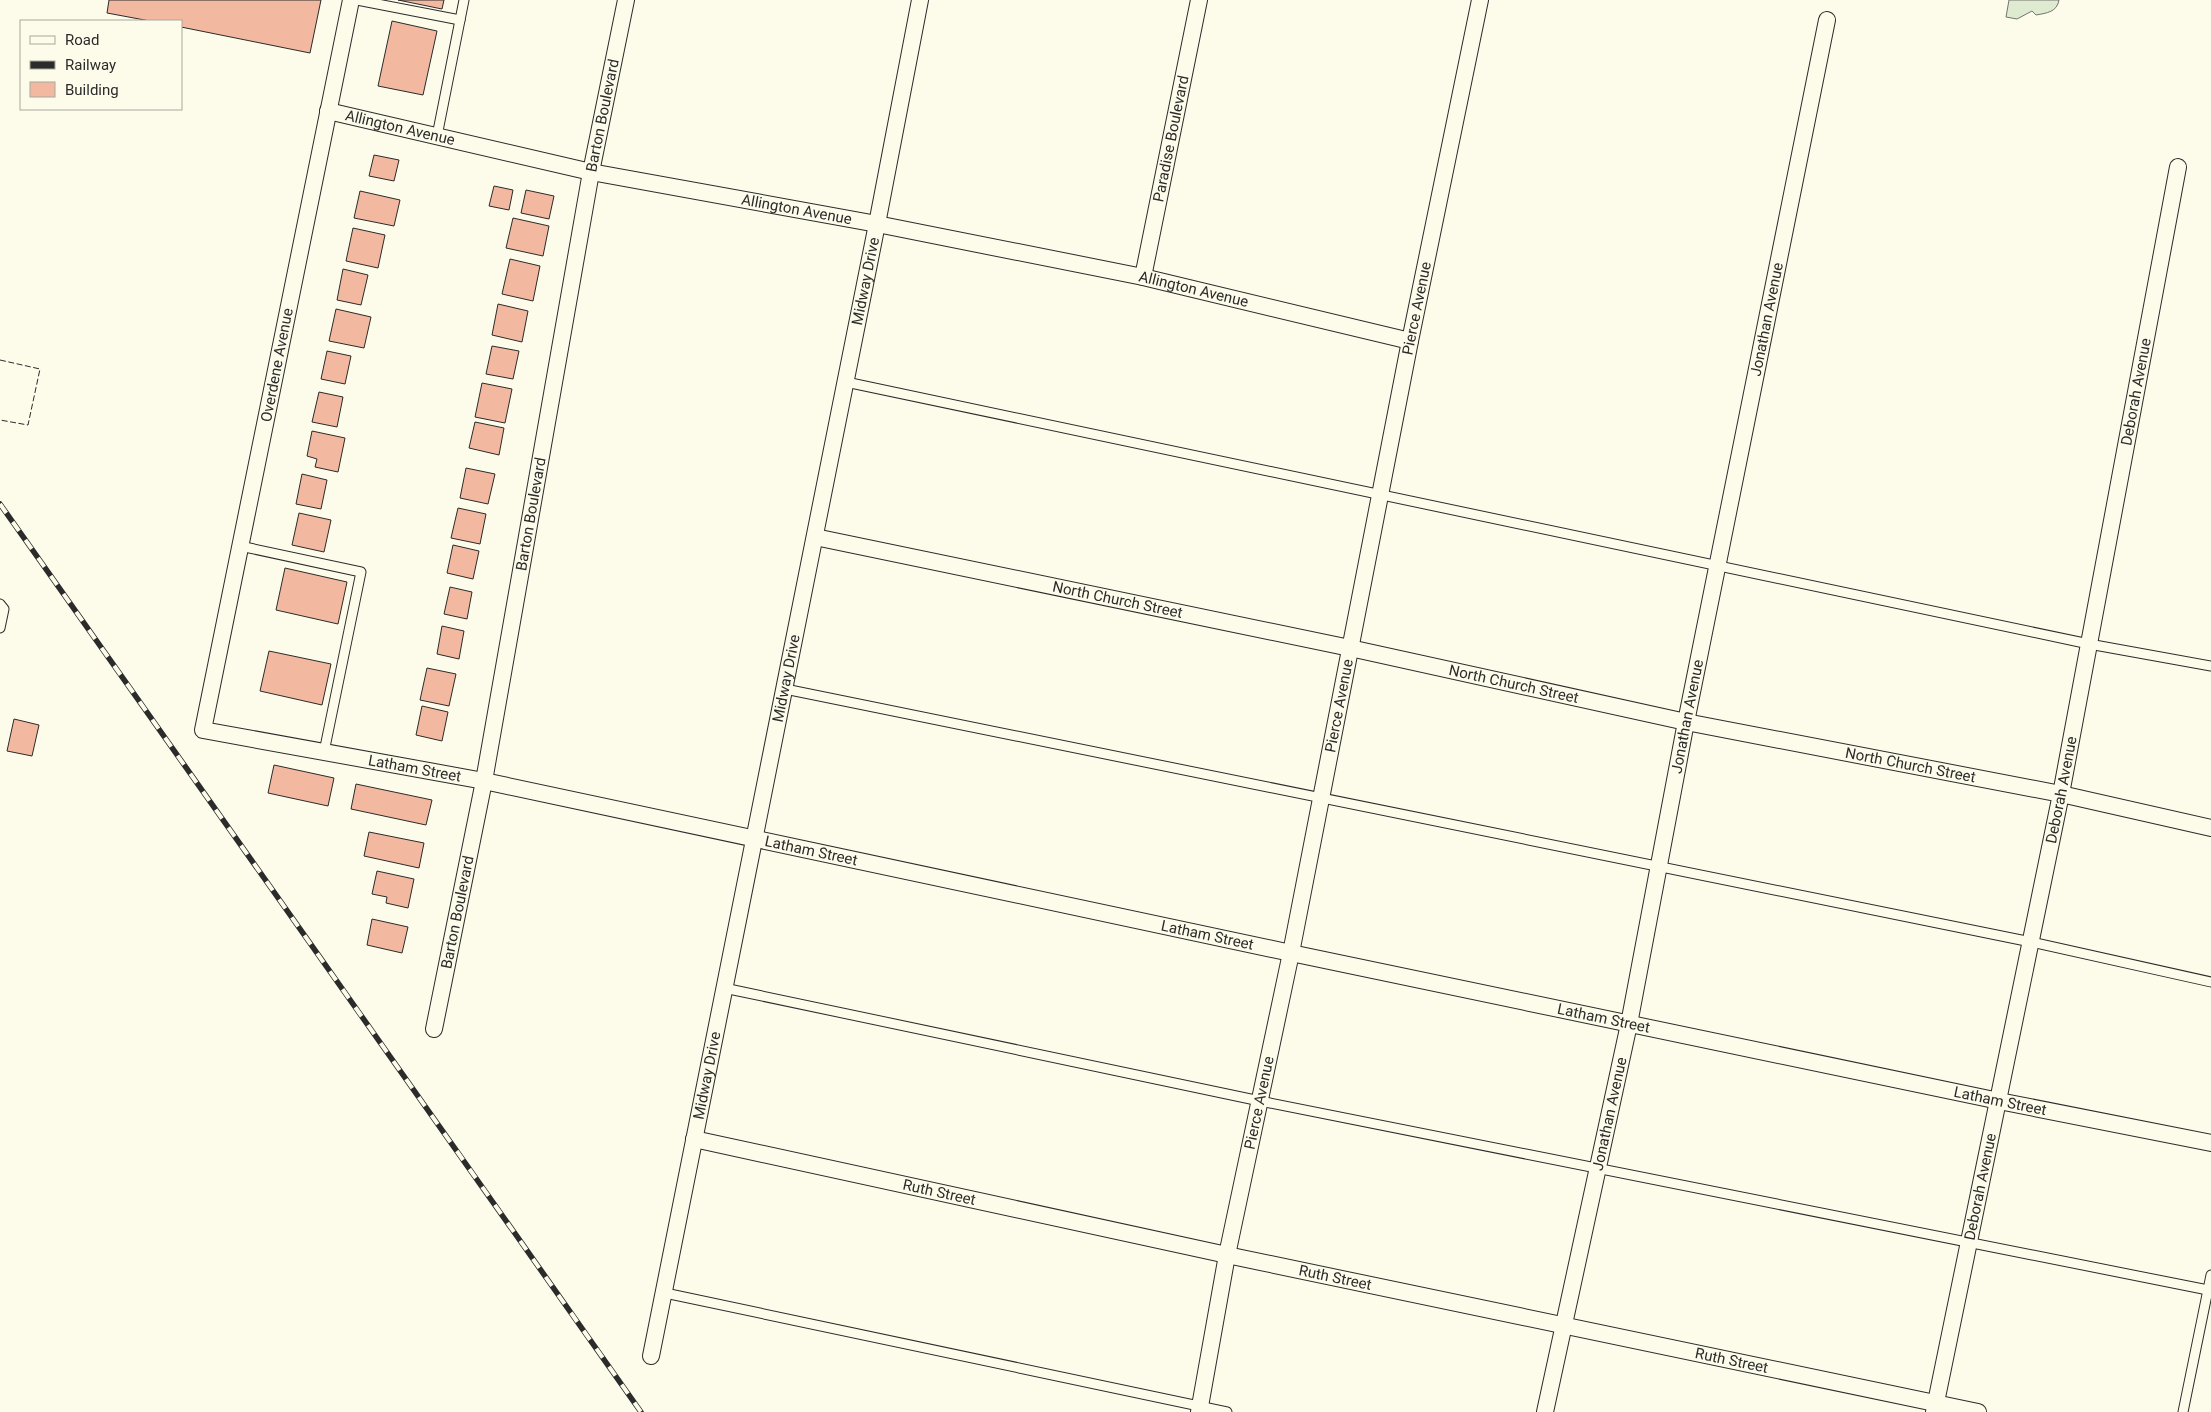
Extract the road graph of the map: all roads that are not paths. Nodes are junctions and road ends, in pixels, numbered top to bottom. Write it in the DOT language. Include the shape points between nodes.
graph roads {
  1 [pos="351,0"];
  2 [pos="357,0"];
  3 [pos="464,0"];
  4 [pos="626,0"];
  5 [pos="920,0"];
  6 [pos="1199,0"];
  7 [pos="1480,0"];
  8 [pos="460,20"];
  9 [pos="1827,20"];
  10 [pos="328,111"];
  11 [pos="437,136"];
  12 [pos="2178,167"];
  13 [pos="591,172"];
  14 [pos="878,224"];
  15 [pos="1144,277"];
  16 [pos="1410,341"];
  17 [pos="846,382"];
  18 [pos="1380,494"];
  19 [pos="815,536"];
  20 [pos="240,546"];
  21 [pos="1717,565"];
  22 [pos="0,604"];
  23 [pos="0,628"];
  24 [pos="2089,644"];
  25 [pos="1350,648"];
  26 [pos="2211,666"];
  27 [pos="785,689"];
  28 [pos="1686,722"];
  29 [pos="203,730"];
  30 [pos="324,752"];
  31 [pos="484,781"];
  32 [pos="2061,794"];
  33 [pos="1321,798"];
  34 [pos="2211,828"];
  35 [pos="755,838"];
  36 [pos="1658,867"];
  37 [pos="2031,942"];
  38 [pos="1291,953"];
  39 [pos="2211,982"];
  40 [pos="724,988"];
  41 [pos="1628,1024"];
  42 [pos="434,1029"];
  43 [pos="1260,1101"];
  44 [pos="1999,1101"];
  45 [pos="694,1139"];
  46 [pos="2211,1143"];
  47 [pos="1597,1168"];
  48 [pos="1970,1243"];
  49 [pos="1227,1255"];
  50 [pos="2211,1275"];
  51 [pos="2208,1290"];
  52 [pos="665,1293"];
  53 [pos="1563,1326"];
  54 [pos="651,1356"];
  55 [pos="1935,1408"];
  56 [pos="1200,1409"];
  57 [pos="1227,1412"];
  58 [pos="1545,1412"];
  59 [pos="1978,1412"];
  60 [pos="2183,1412"];
  1 -- 10 [label="street, Overdene Avenue"];
  2 -- 8 [label="lane"];
  3 -- 8 [label="lane"];
  4 -- 13 [label="street, Barton Boulevard"];
  5 -- 14 [label="street, Midway Drive"];
  6 -- 15 [label="street, Paradise Boulevard"];
  7 -- 16 [label="street, Pierce Avenue"];
  8 -- 11 [label="lane"];
  9 -- 21 [label="street, Jonathan Avenue"];
  10 -- 11 [label="street, Allington Avenue"];
  10 -- 20 [label="street, Overdene Avenue"];
  11 -- 13 [label="street, Allington Avenue"];
  12 -- 24 [label="street, Deborah Avenue"];
  13 -- 14 [label="street, Allington Avenue"];
  13 -- 31 [label="street, Barton Boulevard"];
  14 -- 15 [label="street, Allington Avenue"];
  14 -- 17 [label="street, Midway Drive"];
  15 -- 16 [label="street, Allington Avenue"];
  16 -- 18 [label="street, Pierce Avenue"];
  17 -- 18 [label="lane"];
  17 -- 19 [label="street, Midway Drive"];
  18 -- 21 [label="lane"];
  18 -- 25 [label="street, Pierce Avenue"];
  19 -- 25 [label="street, North Church Street"];
  19 -- 27 [label="street, Midway Drive"];
  20 -- 29 [label="street, Overdene Avenue"];
  20 -- 30 [label="lane" via="361,572"];
  21 -- 24 [label="lane"];
  21 -- 28 [label="street, Jonathan Avenue"];
  22 -- 23 [label="lane" via="4,609"];
  24 -- 26 [label="lane"];
  24 -- 32 [label="street, Deborah Avenue"];
  25 -- 28 [label="street, North Church Street"];
  25 -- 33 [label="street, Pierce Avenue"];
  27 -- 33 [label="lane"];
  27 -- 35 [label="street, Midway Drive"];
  28 -- 32 [label="street, North Church Street"];
  28 -- 36 [label="street, Jonathan Avenue"];
  29 -- 30 [label="street, Latham Street"];
  30 -- 31 [label="street, Latham Street"];
  31 -- 35 [label="street, Latham Street"];
  31 -- 42 [label="street, Barton Boulevard"];
  32 -- 34 [label="street, North Church Street"];
  32 -- 37 [label="street, Deborah Avenue"];
  33 -- 36 [label="lane"];
  33 -- 38 [label="street, Pierce Avenue"];
  35 -- 38 [label="street, Latham Street"];
  35 -- 40 [label="street, Midway Drive"];
  36 -- 37 [label="lane"];
  36 -- 41 [label="street, Jonathan Avenue"];
  37 -- 39 [label="lane"];
  37 -- 44 [label="street, Deborah Avenue"];
  38 -- 41 [label="street, Latham Street"];
  38 -- 43 [label="street, Pierce Avenue"];
  40 -- 43 [label="lane"];
  40 -- 45 [label="street, Midway Drive"];
  41 -- 44 [label="street, Latham Street"];
  41 -- 47 [label="street, Jonathan Avenue"];
  43 -- 47 [label="lane"];
  43 -- 49 [label="street, Pierce Avenue"];
  44 -- 46 [label="street, Latham Street"];
  44 -- 48 [label="street, Deborah Avenue"];
  45 -- 49 [label="street, Ruth Street"];
  45 -- 52 [label="street, Midway Drive"];
  47 -- 48 [label="lane"];
  47 -- 53 [label="street, Jonathan Avenue"];
  48 -- 51 [label="lane"];
  48 -- 55 [label="street, Deborah Avenue"];
  49 -- 53 [label="street, Ruth Street"];
  49 -- 56 [label="street, Pierce Avenue"];
  50 -- 51 [label="lane"];
  51 -- 60 [label="lane"];
  52 -- 54 [label="street, Midway Drive"];
  52 -- 56 [label="lane"];
  53 -- 55 [label="street, Ruth Street"];
  53 -- 58 [label="street, Jonathan Avenue"];
  55 -- 59 [label="street, Ruth Street"];
  56 -- 57 [label="lane"];
}
